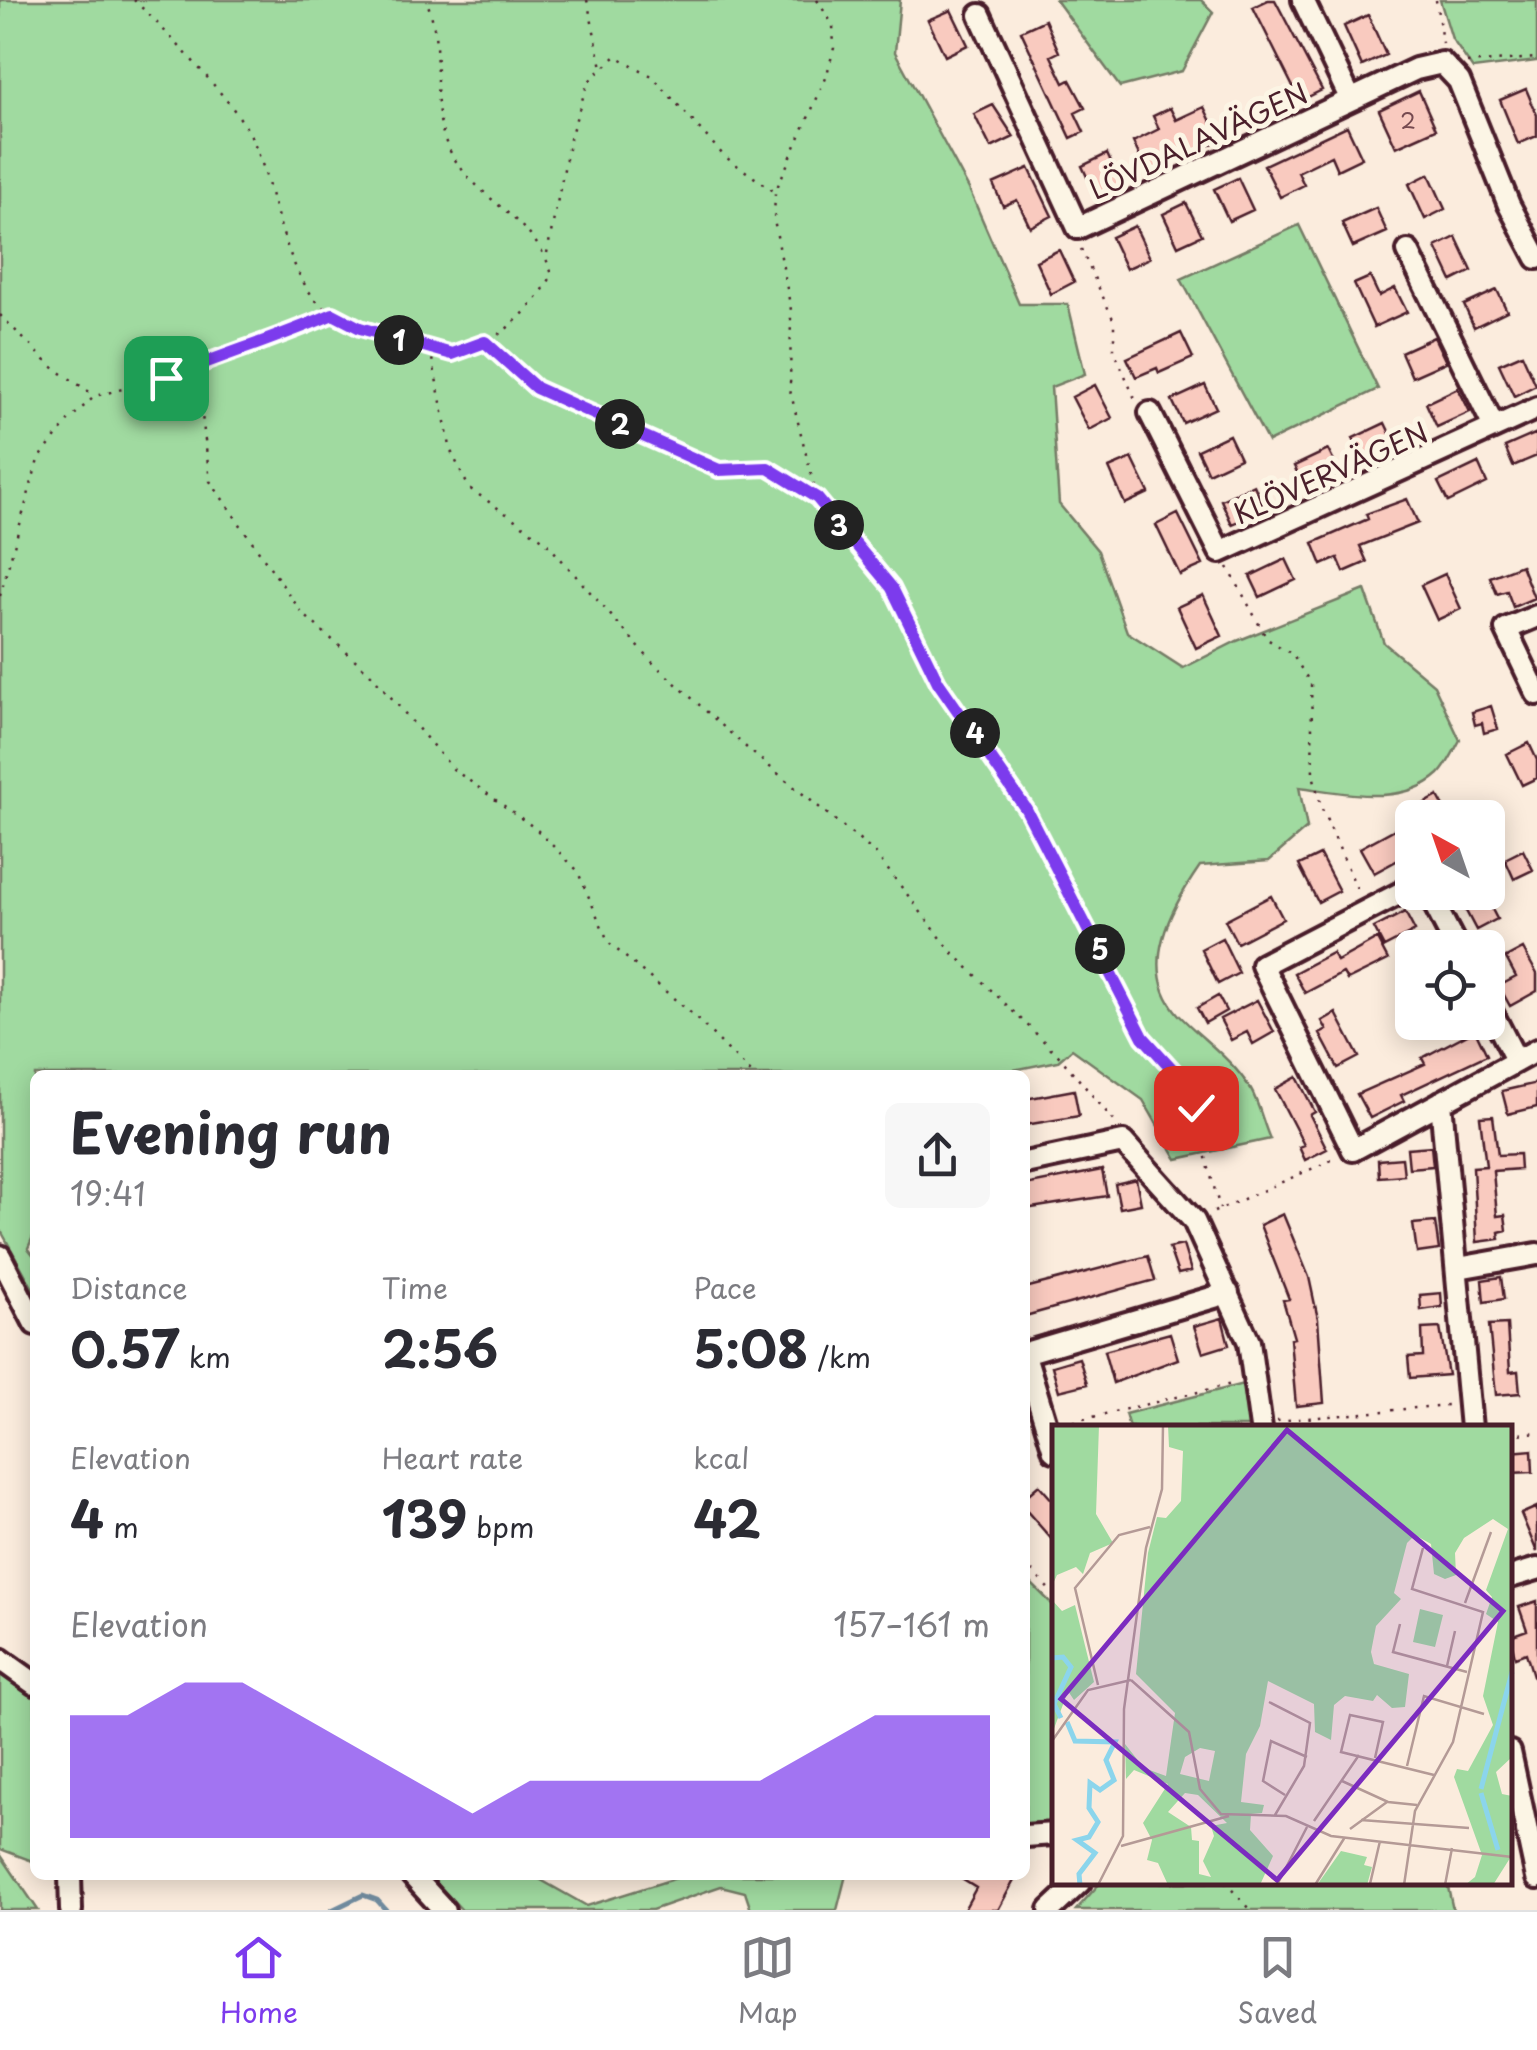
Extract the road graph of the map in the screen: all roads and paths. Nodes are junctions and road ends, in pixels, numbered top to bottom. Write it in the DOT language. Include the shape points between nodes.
graph roads {
  1 [pos="134,0"];
  2 [pos="426,0"];
  3 [pos="586,0"];
  4 [pos="816,0"];
  5 [pos="1303,0"];
  6 [pos="1436,0"];
  7 [pos="980,15"];
  8 [pos="1537,58"];
  9 [pos="1448,66"];
  10 [pos="603,68"];
  11 [pos="1350,98"];
  12 [pos="775,192"];
  13 [pos="1078,228"];
  14 [pos="1408,251"];
  15 [pos="546,255"];
  16 [pos="1537,258"];
  17 [pos="333,314"];
  18 [pos="0,316"];
  19 [pos="485,342"];
  20 [pos="430,349"];
  21 [pos="196,366"];
  22 [pos="95,396"];
  23 [pos="1537,408"];
  24 [pos="1150,413"];
  25 [pos="1494,427"];
  26 [pos="817,498"];
  27 [pos="1220,552"];
  28 [pos="0,596"];
  29 [pos="1537,616"];
  30 [pos="1537,694"];
  31 [pos="1395,896"];
  32 [pos="1366,911"];
  33 [pos="1505,1039"];
  34 [pos="1537,1050"];
  35 [pos="1516,1060"];
  36 [pos="748,1070"];
  37 [pos="1441,1102"];
  38 [pos="1123,1142"];
  39 [pos="1352,1150"];
  40 [pos="1030,1163"];
  41 [pos="1220,1210"];
  42 [pos="1194,1221"];
  43 [pos="1537,1254"];
  44 [pos="0,1256"];
  45 [pos="1458,1268"];
  46 [pos="1228,1292"];
  47 [pos="30,1314"];
  48 [pos="1030,1352"];
  49 [pos="1030,1370"];
  50 [pos="1254,1378"];
  51 [pos="1469,1403"];
  52 [pos="1060,1425"];
  53 [pos="1261,1425"];
  54 [pos="1471,1425"];
  55 [pos="1052,1427"];
  56 [pos="1048,1428"];
  57 [pos="1537,1432"];
  58 [pos="1512,1435"];
  59 [pos="1052,1443"];
  60 [pos="1030,1569"];
  61 [pos="1537,1569"];
  62 [pos="1512,1577"];
  63 [pos="1052,1593"];
  64 [pos="0,1658"];
  65 [pos="30,1680"];
  66 [pos="1512,1761"];
  67 [pos="1537,1878"];
  68 [pos="70,1880"];
  69 [pos="417,1880"];
  70 [pos="1077,1885"];
  71 [pos="1228,1885"];
  72 [pos="71,1910"];
  73 [pos="444,1910"];
  74 [pos="1050,1910"];
  75 [pos="1250,1910"];
  1 -- 17 [label="path" via="247,128 292,256 315,300"];
  2 -- 15 [label="path" via="446,142 479,191 532,233"];
  3 -- 10 [label="path"];
  4 -- 12 [label="path" via="833,25 834,48"];
  5 -- 11 [label="street"];
  6 -- 9 [label="path"];
  7 -- 13 [label="street, LÖVDALAVÄGEN"];
  8 -- 9 [label="path"];
  9 -- 11 [label="street, LÖVDALAVÄGEN" via="1416,68"];
  9 -- 16 [label="street"];
  10 -- 12 [label="path" via="616,56 652,76 724,156"];
  10 -- 15 [label="path" via="588,82 571,134"];
  11 -- 13 [label="street, LÖVDALAVÄGEN"];
  12 -- 26 [label="path" via="791,310 790,390"];
  13 -- 24 [label="path" via="1078,242 1114,321 1120,366"];
  14 -- 25 [label="street"];
  15 -- 19 [label="path" via="552,275 544,290"];
  17 -- 20 [label="path"];
  17 -- 21 [label="path"];
  18 -- 22 [label="path" via="51,366"];
  19 -- 20 [label="path" via="452,354"];
  19 -- 26 [label="path" via="536,388 719,470 768,468"];
  20 -- 38 [label="path" via="451,451 469,488 544,540 654,662 875,853 951,951 1096,1098"];
  21 -- 22 [label="path"];
  21 -- 36 [label="path" via="210,481 302,613 370,673 454,769 536,829 577,870 609,943"];
  22 -- 28 [label="path" via="38,460"];
  23 -- 25 [label="street, KLÖVERVÄGEN"];
  24 -- 27 [label="street, KLÖVERVÄGEN"];
  25 -- 27 [label="street, KLÖVERVÄGEN"];
  26 -- 41 [label="path" via="892,588 938,682 1026,809 1143,1037 1186,1084"];
  27 -- 32 [label="path" via="1267,639 1292,654 1311,684 1320,807"];
  29 -- 30 [label="street" via="1506,629"];
  31 -- 32 [label="street"];
  32 -- 39 [label="street" via="1262,965"];
  33 -- 35 [label="street"];
  34 -- 35 [label="street"];
  35 -- 37 [label="street"];
  37 -- 39 [label="street"];
  37 -- 45 [label="street"];
  38 -- 40 [label="street"];
  38 -- 42 [label="street"];
  39 -- 41 [label="path"];
  41 -- 42 [label="path"];
  42 -- 46 [label="street"];
  43 -- 45 [label="street"];
  44 -- 47 [label="street"];
  45 -- 51 [label="street"];
  46 -- 48 [label="street"];
  46 -- 50 [label="street" via="1249,1342"];
  49 -- 56 [label="street"];
  50 -- 52 [label="path"];
  50 -- 53 [label="street"];
  51 -- 53 [label="path"];
  51 -- 54 [label="street"];
  55 -- 56 [label="path"];
  56 -- 59 [label="street"];
  57 -- 58 [label="path"];
  60 -- 63 [label="path"];
  61 -- 62 [label="street"];
  64 -- 65 [label="street"];
  66 -- 67 [label="street"];
  68 -- 72 [label="street"];
  69 -- 73 [label="street"];
  70 -- 74 [label="street"];
  71 -- 75 [label="path"];
}
